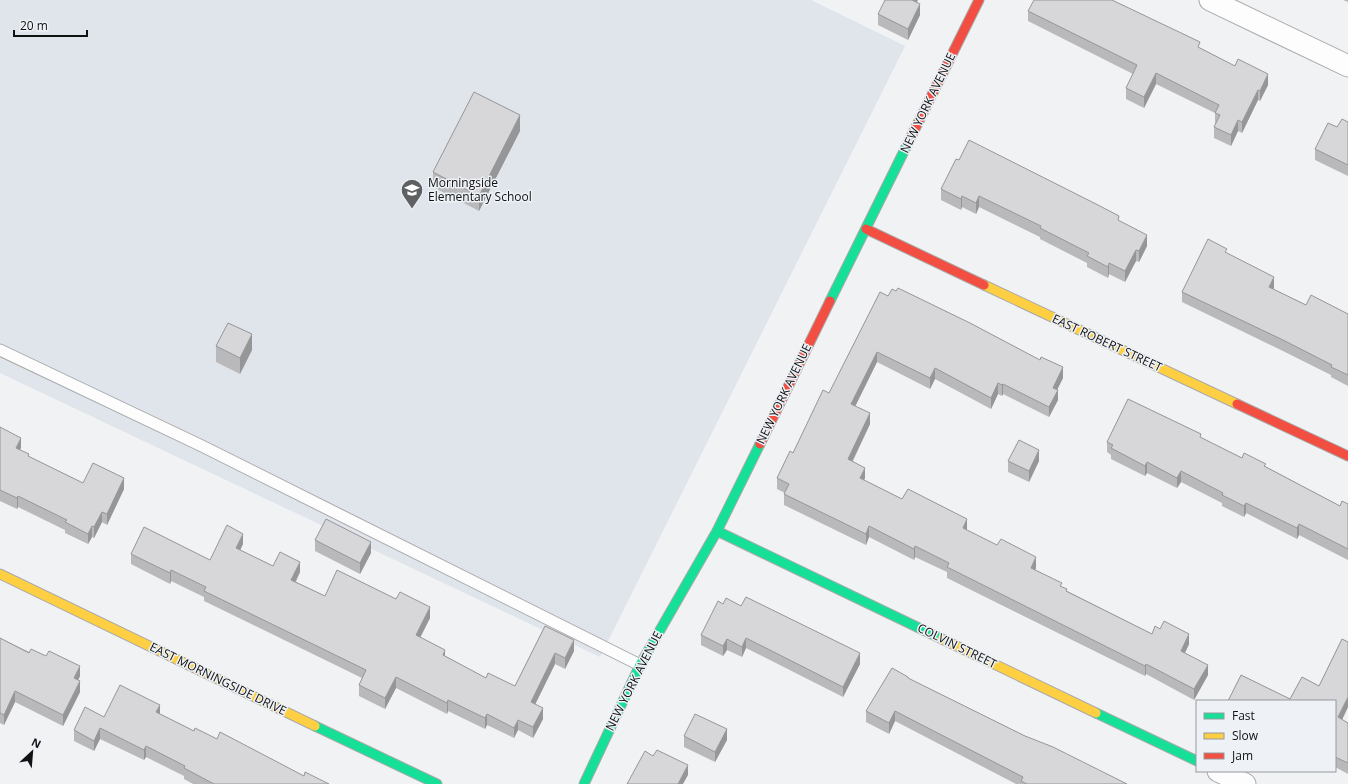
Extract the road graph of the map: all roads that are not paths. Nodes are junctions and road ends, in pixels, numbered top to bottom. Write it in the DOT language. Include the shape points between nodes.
graph roads {
  1 [pos="979,0"];
  2 [pos="1210,0"];
  3 [pos="1348,66"];
  4 [pos="866,229"];
  5 [pos="0,350"];
  6 [pos="1348,456"];
  7 [pos="717,531"];
  8 [pos="0,574"];
  9 [pos="640,665"];
  10 [pos="1196,761"];
  11 [pos="1220,772"];
  12 [pos="437,784"];
  13 [pos="584,784"];
  14 [pos="1245,784"];
  1 -- 4 [label="street, NEW YORK AVENUE"];
  2 -- 3 [label="street"];
  4 -- 6 [label="street, EAST ROBERT STREET"];
  4 -- 7 [label="street, NEW YORK AVENUE"];
  5 -- 9 [label="lane" via="202,446"];
  7 -- 9 [label="street, NEW YORK AVENUE"];
  7 -- 10 [label="street, COLVIN STREET"];
  8 -- 12 [label="street, EAST MORNINGSIDE DRIVE"];
  9 -- 13 [label="street, NEW YORK AVENUE"];
  11 -- 14 [label="street"];
}
